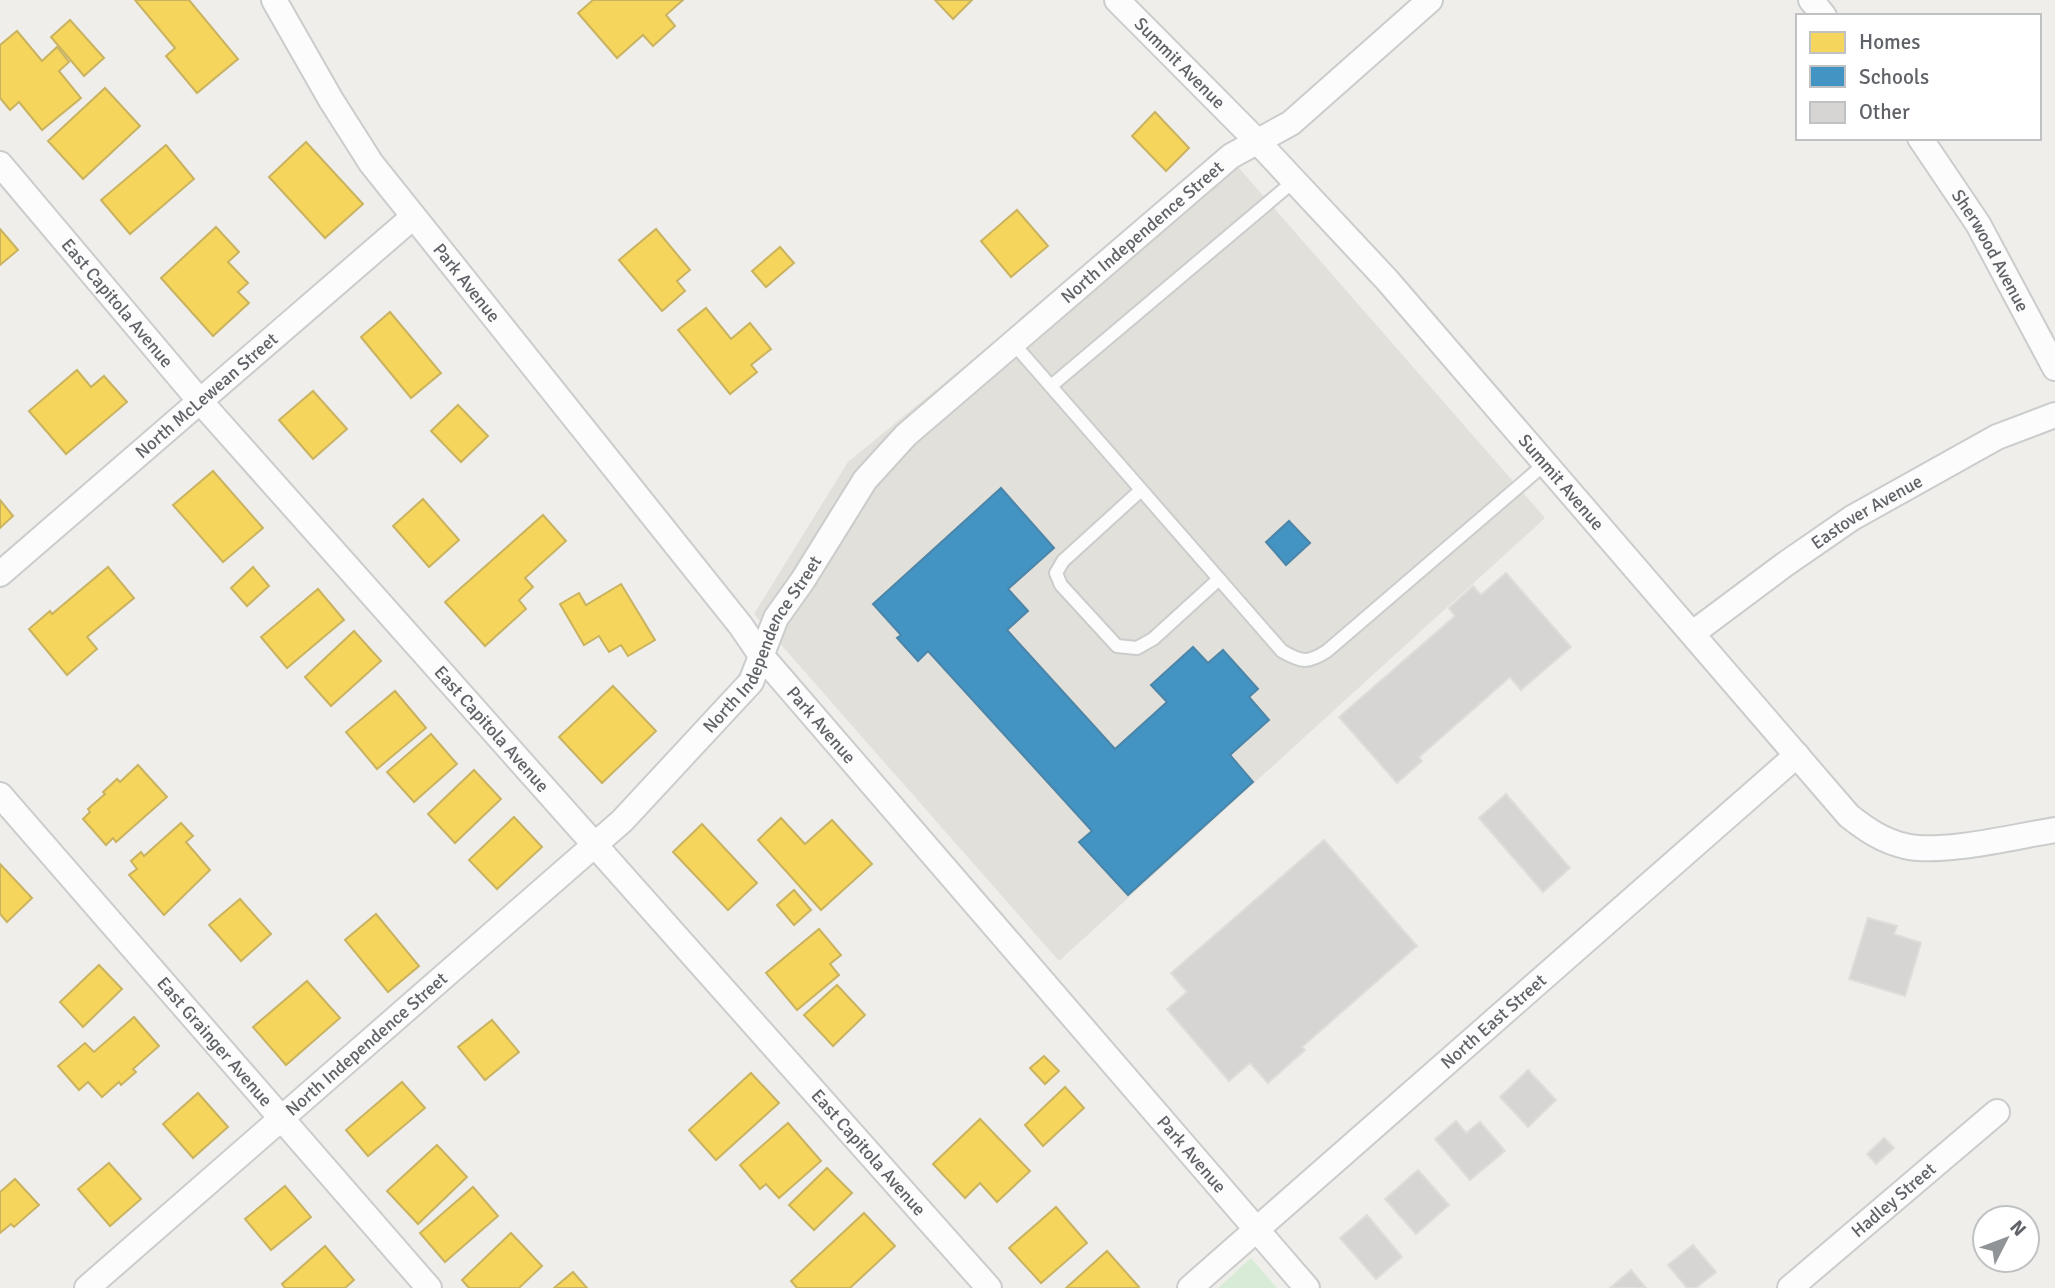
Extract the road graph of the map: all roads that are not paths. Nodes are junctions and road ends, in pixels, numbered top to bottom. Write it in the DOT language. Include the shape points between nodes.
graph roads {
  1 [pos="274,0"];
  2 [pos="1117,0"];
  3 [pos="1430,0"];
  4 [pos="1811,0"];
  5 [pos="1822,14"];
  6 [pos="1921,140"];
  7 [pos="1257,141"];
  8 [pos="0,164"];
  9 [pos="1294,181"];
  10 [pos="413,217"];
  11 [pos="1013,343"];
  12 [pos="2055,368"];
  13 [pos="1051,386"];
  14 [pos="199,400"];
  15 [pos="2055,415"];
  16 [pos="1546,463"];
  17 [pos="1141,490"];
  18 [pos="0,574"];
  19 [pos="1219,579"];
  20 [pos="1693,633"];
  21 [pos="760,654"];
  22 [pos="1797,755"];
  23 [pos="0,795"];
  24 [pos="2055,830"];
  25 [pos="595,845"];
  26 [pos="1997,1112"];
  27 [pos="283,1118"];
  28 [pos="1257,1229"];
  29 [pos="87,1288"];
  30 [pos="429,1288"];
  31 [pos="989,1288"];
  32 [pos="1190,1288"];
  33 [pos="1307,1288"];
  34 [pos="1790,1288"];
  1 -- 10 [label="street, Park Avenue" via="371,163"];
  2 -- 7 [label="street, Summit Avenue"];
  3 -- 7 [label="street, North Independence Street" via="1291,123"];
  4 -- 5 [label="street"];
  6 -- 12 [label="street, Sherwood Avenue" via="1978,224"];
  7 -- 9 [label="street, Summit Avenue"];
  7 -- 11 [label="street, North Independence Street" via="1231,156"];
  8 -- 14 [label="street, East Capitola Avenue"];
  9 -- 13 [label="lane"];
  9 -- 16 [label="street, Summit Avenue"];
  10 -- 14 [label="street, North McLewean Street"];
  10 -- 21 [label="street, Park Avenue"];
  11 -- 13 [label="lane"];
  11 -- 21 [label="street, North Independence Street" via="906,435 865,481 776,618"];
  13 -- 17 [label="lane"];
  14 -- 18 [label="street, North McLewean Street"];
  14 -- 25 [label="street, East Capitola Avenue"];
  15 -- 20 [label="street, Eastover Avenue" via="1997,437 1852,518"];
  16 -- 19 [label="lane" via="1315,659 1300,661 1282,651"];
  16 -- 20 [label="street, Summit Avenue"];
  17 -- 19 [label="lane"];
  17 -- 19 [label="lane" via="1063,561 1056,573 1060,585 1117,646 1137,648"];
  20 -- 22 [label="street, Summit Avenue"];
  21 -- 25 [label="street, North Independence Street" via="751,682"];
  21 -- 28 [label="street, Park Avenue"];
  22 -- 24 [label="street, Summit Avenue" via="1849,816 1874,835 1907,847 1951,847"];
  22 -- 28 [label="street, North East Street"];
  23 -- 27 [label="street, East Grainger Avenue"];
  25 -- 27 [label="street, North Independence Street"];
  25 -- 31 [label="street, East Capitola Avenue"];
  26 -- 34 [label="street, Hadley Street"];
  27 -- 29 [label="street, North Independence Street"];
  27 -- 30 [label="street, East Grainger Avenue"];
  28 -- 32 [label="street, North East Street"];
  28 -- 33 [label="street, Park Avenue"];
}
